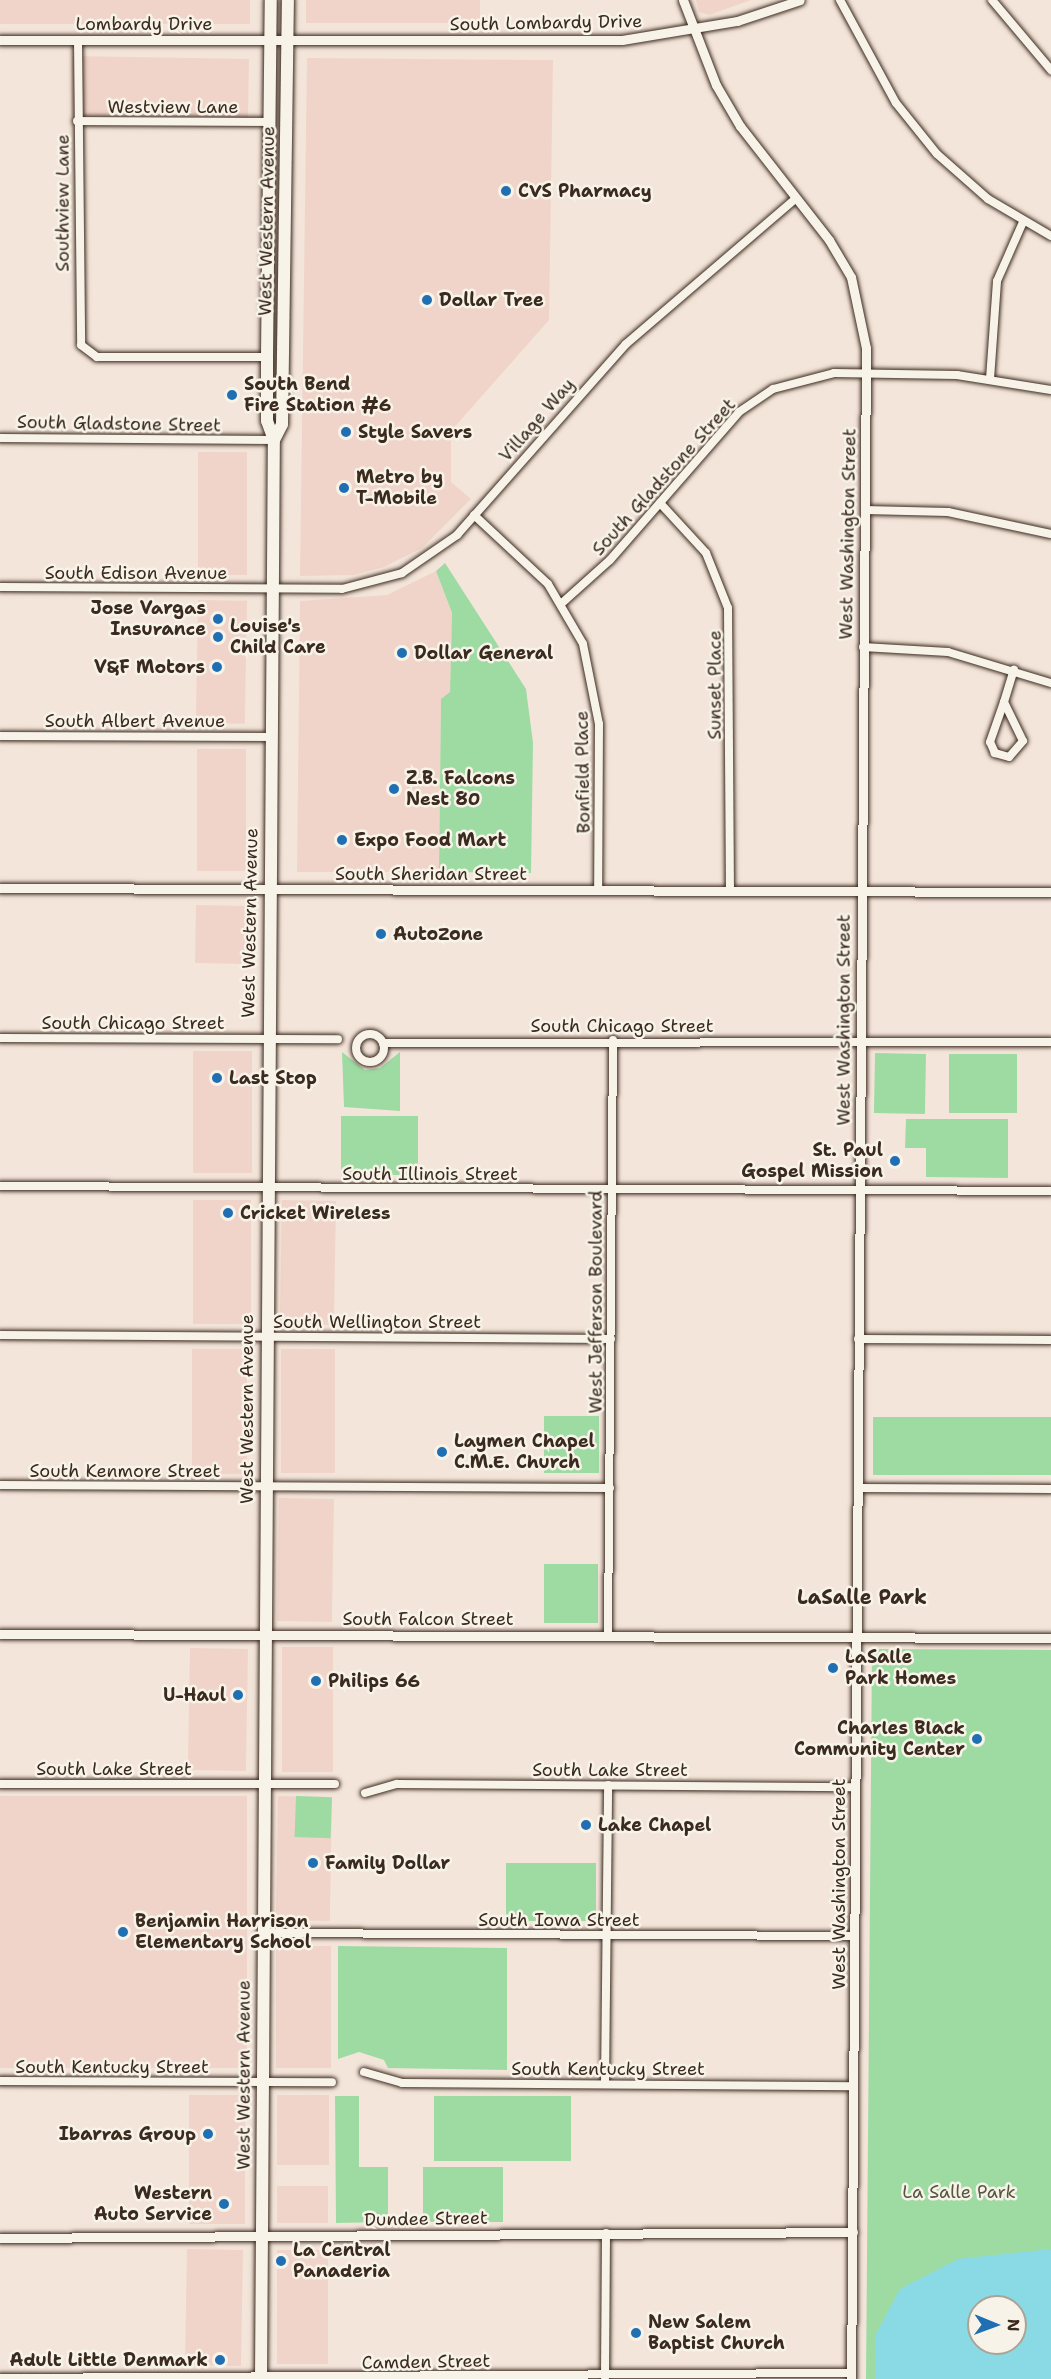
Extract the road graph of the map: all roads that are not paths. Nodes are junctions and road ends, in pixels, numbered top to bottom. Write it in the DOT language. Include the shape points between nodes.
graph roads {
  1 [pos="271,0"];
  2 [pos="288,0"];
  3 [pos="683,0"];
  4 [pos="800,0"];
  5 [pos="840,0"];
  6 [pos="992,0"];
  7 [pos="694,31"];
  8 [pos="0,40"];
  9 [pos="78,40"];
  10 [pos="270,41"];
  11 [pos="287,42"];
  12 [pos="1051,70"];
  13 [pos="77,121"];
  14 [pos="269,122"];
  15 [pos="795,199"];
  16 [pos="1023,222"];
  17 [pos="1051,236"];
  18 [pos="267,357"];
  19 [pos="866,374"];
  20 [pos="990,379"];
  21 [pos="1051,390"];
  22 [pos="0,438"];
  23 [pos="274,440"];
  24 [pos="660,503"];
  25 [pos="865,510"];
  26 [pos="474,515"];
  27 [pos="1051,534"];
  28 [pos="0,587"];
  29 [pos="272,589"];
  30 [pos="562,603"];
  31 [pos="864,647"];
  32 [pos="1014,669"];
  33 [pos="1051,683"];
  34 [pos="1004,702"];
  35 [pos="0,736"];
  36 [pos="270,737"];
  37 [pos="0,888"];
  38 [pos="270,889"];
  39 [pos="598,891"];
  40 [pos="730,891"];
  41 [pos="861,892"];
  42 [pos="1051,892"];
  43 [pos="0,1038"];
  44 [pos="267,1039"];
  45 [pos="338,1039"];
  46 [pos="613,1040"];
  47 [pos="861,1042"];
  48 [pos="1051,1042"];
  49 [pos="383,1043"];
  50 [pos="0,1186"];
  51 [pos="267,1187"];
  52 [pos="612,1190"];
  53 [pos="859,1190"];
  54 [pos="1051,1191"];
  55 [pos="0,1335"];
  56 [pos="266,1337"];
  57 [pos="610,1339"];
  58 [pos="858,1339"];
  59 [pos="1051,1340"];
  60 [pos="0,1485"];
  61 [pos="265,1486"];
  62 [pos="610,1488"];
  63 [pos="858,1488"];
  64 [pos="1051,1489"];
  65 [pos="0,1634"];
  66 [pos="264,1635"];
  67 [pos="608,1636"];
  68 [pos="856,1637"];
  69 [pos="1051,1638"];
  70 [pos="0,1784"];
  71 [pos="263,1784"];
  72 [pos="335,1784"];
  73 [pos="608,1785"];
  74 [pos="856,1787"];
  75 [pos="365,1793"];
  76 [pos="262,1933"];
  77 [pos="608,1935"];
  78 [pos="855,1936"];
  79 [pos="364,2072"];
  80 [pos="0,2081"];
  81 [pos="262,2082"];
  82 [pos="332,2082"];
  83 [pos="605,2083"];
  84 [pos="854,2086"];
  85 [pos="853,2232"];
  86 [pos="606,2233"];
  87 [pos="261,2237"];
  88 [pos="0,2238"];
  89 [pos="852,2376"];
  90 [pos="605,2377"];
  91 [pos="0,2378"];
  92 [pos="261,2379"];
  1 -- 10 [label="main road, West Western Avenue"];
  2 -- 11 [label="main road, West Western Avenue"];
  3 -- 7 [label="street, West Washington Street"];
  4 -- 7 [label="street, South Lombardy Drive"];
  5 -- 16 [label="street" via="885,86 917,131 970,185"];
  6 -- 12 [label="street"];
  7 -- 11 [label="street, South Lombardy Drive" via="586,41"];
  7 -- 15 [label="street, West Washington Street" via="740,126"];
  8 -- 9 [label="street, Lombardy Drive"];
  9 -- 10 [label="street, Lombardy Drive"];
  9 -- 13 [label="street, Southview Lane"];
  10 -- 11 [label="street, Lombardy Drive"];
  10 -- 14 [label="main road, West Western Avenue"];
  11 -- 23 [label="main road, West Western Avenue" via="282,424"];
  13 -- 14 [label="street, Westview Lane"];
  13 -- 18 [label="street, Southview Lane" via="78,330 86,352 98,357"];
  14 -- 18 [label="main road, West Western Avenue"];
  15 -- 19 [label="street, West Washington Street" via="851,277 864,323"];
  15 -- 26 [label="street, Village Way" via="626,344"];
  16 -- 17 [label="street"];
  16 -- 20 [label="street" via="997,282"];
  18 -- 23 [label="main road, West Western Avenue" via="267,420"];
  19 -- 20 [label="street, South Gladstone Street"];
  19 -- 24 [label="street, South Gladstone Street" via="810,376 755,400"];
  19 -- 25 [label="street, West Washington Street"];
  20 -- 21 [label="street, South Gladstone Street"];
  22 -- 23 [label="street, South Gladstone Street"];
  23 -- 29 [label="main road, West Western Avenue"];
  24 -- 30 [label="street, South Gladstone Street" via="595,576"];
  24 -- 40 [label="street, Sunset Place" via="706,553 728,608"];
  25 -- 27 [label="street" via="948,512"];
  25 -- 31 [label="street, West Washington Street"];
  26 -- 29 [label="street, Village Way" via="437,552 384,581 342,589"];
  26 -- 30 [label="street, Bonfield Place" via="536,570"];
  28 -- 29 [label="street, South Edison Avenue"];
  29 -- 36 [label="main road, West Western Avenue"];
  30 -- 39 [label="street, Bonfield Place" via="583,644 597,697"];
  31 -- 32 [label="street" via="948,652"];
  31 -- 41 [label="street, West Washington Street"];
  32 -- 33 [label="street"];
  32 -- 34 [label="street"];
  34 -- 34 [label="street" via="1023,741 1019,752 1006,758 990,742"];
  35 -- 36 [label="street, South Albert Avenue"];
  36 -- 38 [label="main road, West Western Avenue"];
  37 -- 38 [label="street, South Sheridan Street"];
  38 -- 39 [label="street, South Sheridan Street"];
  38 -- 44 [label="main road, West Western Avenue"];
  39 -- 40 [label="street, South Sheridan Street"];
  40 -- 41 [label="street, South Sheridan Street"];
  41 -- 42 [label="street, South Sheridan Street"];
  41 -- 47 [label="street, West Washington Street"];
  43 -- 44 [label="street, South Chicago Street"];
  44 -- 45 [label="street, South Chicago Street"];
  44 -- 51 [label="main road, West Western Avenue"];
  46 -- 47 [label="street, South Chicago Street"];
  46 -- 49 [label="street, South Chicago Street"];
  46 -- 52 [label="street, West Jefferson Boulevard"];
  47 -- 48 [label="street, South Chicago Street"];
  47 -- 53 [label="street, West Washington Street"];
  50 -- 51 [label="street, South Illinois Street"];
  51 -- 52 [label="street, South Illinois Street"];
  51 -- 56 [label="main road, West Western Avenue"];
  52 -- 53 [label="street, South Illinois Street"];
  52 -- 57 [label="street, West Jefferson Boulevard"];
  53 -- 54 [label="street, South Illinois Street"];
  53 -- 58 [label="street, West Washington Street"];
  55 -- 56 [label="street, South Wellington Street"];
  56 -- 57 [label="street, South Wellington Street"];
  56 -- 61 [label="main road, West Western Avenue"];
  57 -- 62 [label="street, West Jefferson Boulevard"];
  58 -- 59 [label="street"];
  58 -- 63 [label="street, West Washington Street"];
  60 -- 61 [label="street, South Kenmore Street"];
  61 -- 62 [label="street, South Kenmore Street"];
  61 -- 66 [label="main road, West Western Avenue"];
  62 -- 67 [label="street, West Jefferson Boulevard"];
  63 -- 64 [label="street"];
  63 -- 68 [label="street, West Washington Street"];
  65 -- 66 [label="street, South Falcon Street"];
  66 -- 67 [label="street, South Falcon Street"];
  66 -- 71 [label="main road, West Western Avenue"];
  67 -- 68 [label="street, South Falcon Street"];
  68 -- 69 [label="street, South Falcon Street"];
  68 -- 74 [label="street, West Washington Street"];
  70 -- 71 [label="street, South Lake Street"];
  71 -- 72 [label="street, South Lake Street"];
  71 -- 76 [label="main road, West Western Avenue"];
  73 -- 74 [label="street, South Lake Street"];
  73 -- 75 [label="street, South Lake Street" via="397,1784"];
  73 -- 77 [label="street"];
  74 -- 78 [label="street, West Washington Street"];
  76 -- 77 [label="street, South Iowa Street"];
  76 -- 81 [label="main road, West Western Avenue"];
  77 -- 78 [label="street, South Iowa Street"];
  77 -- 83 [label="street"];
  78 -- 84 [label="street, West Washington Street"];
  79 -- 83 [label="street, South Kentucky Street" via="402,2083"];
  80 -- 81 [label="street, South Kentucky Street"];
  81 -- 82 [label="street, South Kentucky Street"];
  81 -- 87 [label="main road, West Western Avenue"];
  83 -- 84 [label="street, South Kentucky Street"];
  84 -- 85 [label="street, West Washington Street"];
  85 -- 86 [label="street, Dundee Street"];
  85 -- 89 [label="street, West Washington Street"];
  86 -- 87 [label="street, Dundee Street"];
  86 -- 90 [label="street"];
  87 -- 88 [label="street, Dundee Street"];
  87 -- 92 [label="main road, West Western Avenue"];
  89 -- 90 [label="street, Camden Street"];
  90 -- 92 [label="street, Camden Street"];
  91 -- 92 [label="street, Camden Street"];
}
